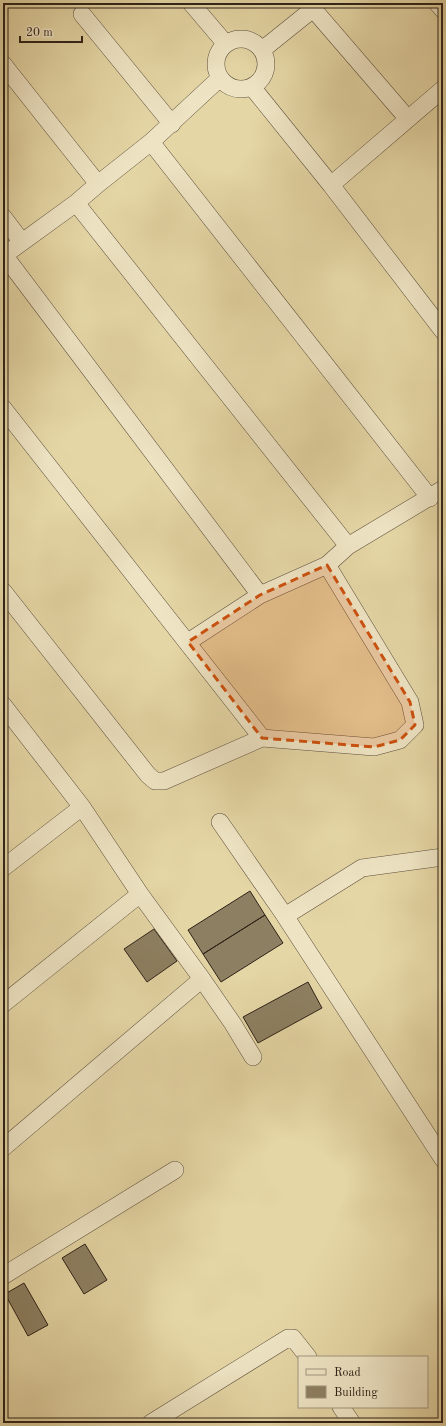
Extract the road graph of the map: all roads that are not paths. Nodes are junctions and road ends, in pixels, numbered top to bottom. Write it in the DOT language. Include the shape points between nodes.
graph roads {
  1 [pos="191,3"];
  2 [pos="437,3"];
  3 [pos="311,6"];
  4 [pos="443,10"];
  5 [pos="82,14"];
  6 [pos="225,43"];
  7 [pos="262,50"];
  8 [pos="3,64"];
  9 [pos="220,78"];
  10 [pos="252,87"];
  11 [pos="443,89"];
  12 [pos="408,119"];
  13 [pos="172,124"];
  14 [pos="151,142"];
  15 [pos="98,184"];
  16 [pos="331,185"];
  17 [pos="76,203"];
  18 [pos="3,217"];
  19 [pos="22,242"];
  20 [pos="4,256"];
  21 [pos="443,331"];
  22 [pos="3,408"];
  23 [pos="436,494"];
  24 [pos="348,546"];
  25 [pos="327,565"];
  26 [pos="3,591"];
  27 [pos="260,595"];
  28 [pos="188,642"];
  29 [pos="6,715"];
  30 [pos="262,738"];
  31 [pos="82,807"];
  32 [pos="220,822"];
  33 [pos="443,857"];
  34 [pos="3,868"];
  35 [pos="140,894"];
  36 [pos="285,916"];
  37 [pos="202,979"];
  38 [pos="3,1004"];
  39 [pos="253,1057"];
  40 [pos="3,1148"];
  41 [pos="443,1159"];
  42 [pos="175,1170"];
  43 [pos="3,1276"];
  44 [pos="307,1356"];
  45 [pos="342,1408"];
  46 [pos="151,1423"];
  47 [pos="352,1423"];
  1 -- 6 [label="street"];
  2 -- 4 [label="street"];
  3 -- 7 [label="street"];
  3 -- 12 [label="street"];
  5 -- 13 [label="street"];
  6 -- 7 [label="street" via="245,38 255,42"];
  6 -- 9 [label="street" via="217,54 215,66"];
  7 -- 10 [label="street" via="266,60 266,71"];
  8 -- 15 [label="street"];
  9 -- 10 [label="street" via="234,89"];
  9 -- 13 [label="street"];
  10 -- 16 [label="street"];
  11 -- 12 [label="street"];
  12 -- 16 [label="street"];
  13 -- 14 [label="street"];
  14 -- 15 [label="street"];
  14 -- 23 [label="street"];
  15 -- 17 [label="street"];
  16 -- 21 [label="street"];
  17 -- 19 [label="street"];
  17 -- 24 [label="street"];
  18 -- 19 [label="street"];
  19 -- 20 [label="street"];
  20 -- 27 [label="street"];
  22 -- 28 [label="street"];
  23 -- 24 [label="street"];
  24 -- 25 [label="street"];
  25 -- 27 [label="street"];
  25 -- 30 [label="street" via="410,702 415,725 400,740 374,747"];
  26 -- 30 [label="street" via="155,781 164,781"];
  27 -- 28 [label="street"];
  28 -- 30 [label="street"];
  29 -- 31 [label="street"];
  31 -- 34 [label="street"];
  31 -- 35 [label="street"];
  32 -- 36 [label="street"];
  33 -- 36 [label="street" via="362,868"];
  35 -- 37 [label="street"];
  35 -- 38 [label="street"];
  36 -- 41 [label="street"];
  37 -- 39 [label="street"];
  37 -- 40 [label="street"];
  42 -- 43 [label="street"];
  44 -- 46 [label="street" via="293,1338 288,1338"];
  45 -- 47 [label="street"];
}
